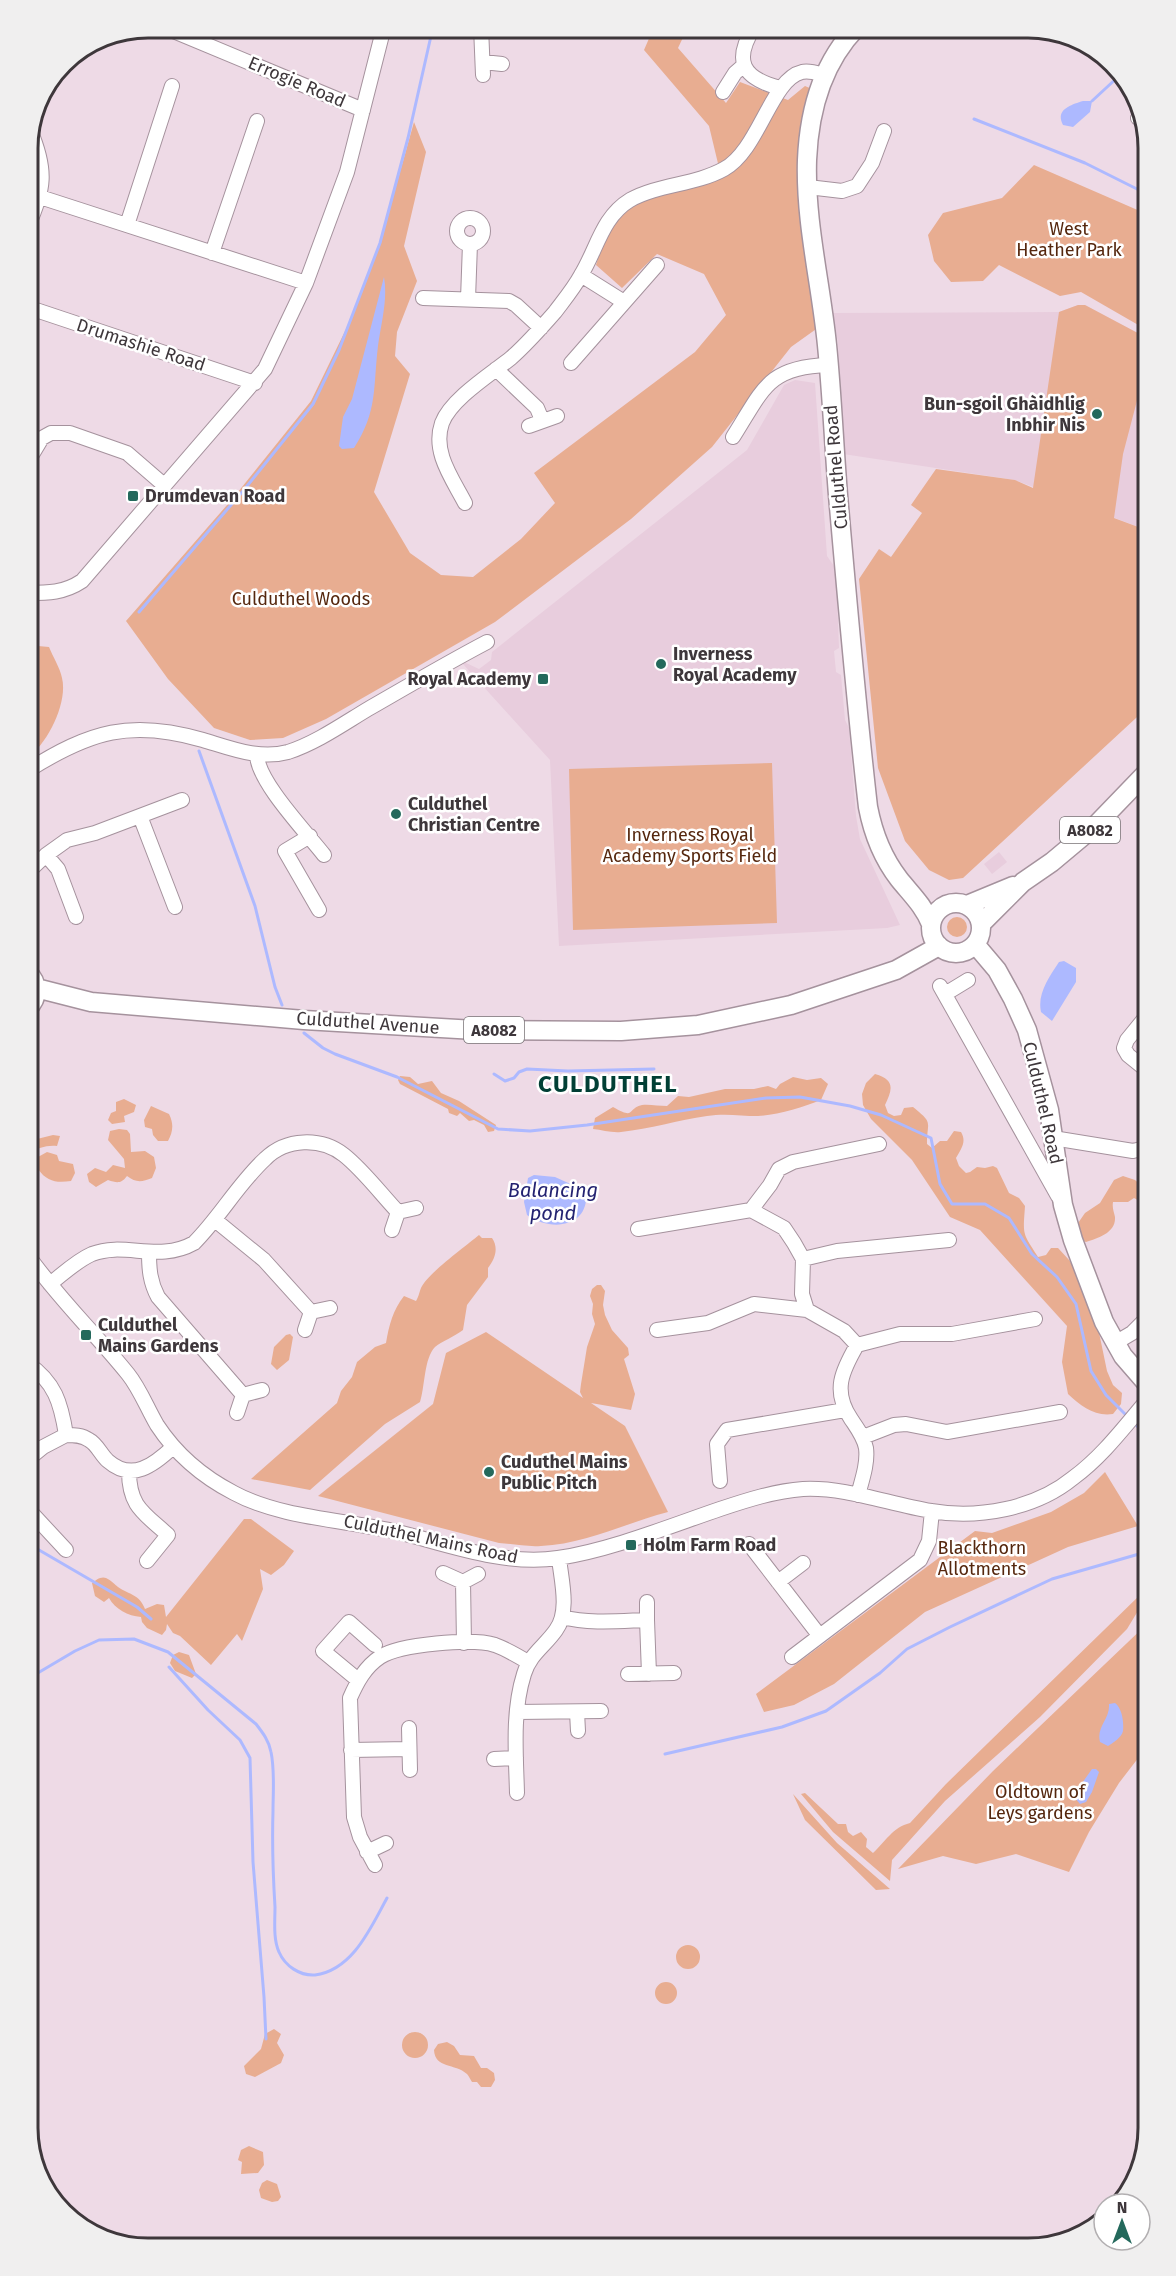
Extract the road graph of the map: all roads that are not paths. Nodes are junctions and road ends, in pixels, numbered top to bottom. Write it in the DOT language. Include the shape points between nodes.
graph roads {
  1 [pos="190,38"];
  2 [pos="381,38"];
  3 [pos="482,38"];
  4 [pos="748,38"];
  5 [pos="848,38"];
  6 [pos="502,64"];
  7 [pos="743,66"];
  8 [pos="824,75"];
  9 [pos="172,86"];
  10 [pos="780,88"];
  11 [pos="723,92"];
  12 [pos="363,110"];
  13 [pos="257,121"];
  14 [pos="884,131"];
  15 [pos="38,151"];
  16 [pos="808,187"];
  17 [pos="40,197"];
  18 [pos="38,202"];
  19 [pos="127,225"];
  20 [pos="470,244"];
  21 [pos="212,253"];
  22 [pos="657,265"];
  23 [pos="581,275"];
  24 [pos="306,283"];
  25 [pos="423,298"];
  26 [pos="468,299"];
  27 [pos="624,302"];
  28 [pos="38,311"];
  29 [pos="541,328"];
  30 [pos="571,363"];
  31 [pos="828,365"];
  32 [pos="496,369"];
  33 [pos="255,383"];
  34 [pos="557,416"];
  35 [pos="542,420"];
  36 [pos="529,426"];
  37 [pos="733,437"];
  38 [pos="38,444"];
  39 [pos="164,485"];
  40 [pos="465,503"];
  41 [pos="38,593"];
  42 [pos="487,642"];
  43 [pos="257,754"];
  44 [pos="38,765"];
  45 [pos="1138,781"];
  46 [pos="182,800"];
  47 [pos="140,816"];
  48 [pos="310,836"];
  49 [pos="46,855"];
  50 [pos="324,855"];
  51 [pos="38,863"];
  52 [pos="1023,882"];
  53 [pos="921,904"];
  54 [pos="945,905"];
  55 [pos="967,905"];
  56 [pos="175,907"];
  57 [pos="319,910"];
  58 [pos="76,917"];
  59 [pos="931,924"];
  60 [pos="981,924"];
  61 [pos="975,944"];
  62 [pos="939,946"];
  63 [pos="968,980"];
  64 [pos="38,989"];
  65 [pos="1138,1026"];
  66 [pos="1138,1063"];
  67 [pos="1053,1138"];
  68 [pos="879,1143"];
  69 [pos="1138,1150"];
  70 [pos="1063,1205"];
  71 [pos="416,1208"];
  72 [pos="751,1209"];
  73 [pos="398,1212"];
  74 [pos="215,1220"];
  75 [pos="638,1228"];
  76 [pos="392,1230"];
  77 [pos="949,1240"];
  78 [pos="149,1252"];
  79 [pos="802,1259"];
  80 [pos="38,1268"];
  81 [pos="50,1284"];
  82 [pos="330,1308"];
  83 [pos="807,1310"];
  84 [pos="311,1312"];
  85 [pos="1035,1319"];
  86 [pos="1138,1327"];
  87 [pos="305,1330"];
  88 [pos="657,1330"];
  89 [pos="1115,1343"];
  90 [pos="857,1345"];
  91 [pos="38,1374"];
  92 [pos="1138,1374"];
  93 [pos="262,1390"];
  94 [pos="243,1395"];
  95 [pos="845,1410"];
  96 [pos="1138,1410"];
  97 [pos="1060,1412"];
  98 [pos="237,1413"];
  99 [pos="66,1435"];
  100 [pos="863,1437"];
  101 [pos="173,1447"];
  102 [pos="38,1451"];
  103 [pos="129,1471"];
  104 [pos="720,1481"];
  105 [pos="858,1495"];
  106 [pos="932,1511"];
  107 [pos="38,1520"];
  108 [pos="168,1535"];
  109 [pos="180,1544"];
  110 [pos="749,1544"];
  111 [pos="66,1550"];
  112 [pos="559,1558"];
  113 [pos="147,1561"];
  114 [pos="802,1563"];
  115 [pos="443,1573"];
  116 [pos="478,1574"];
  117 [pos="463,1582"];
  118 [pos="777,1582"];
  119 [pos="647,1602"];
  120 [pos="562,1617"];
  121 [pos="647,1620"];
  122 [pos="819,1635"];
  123 [pos="464,1643"];
  124 [pos="375,1645"];
  125 [pos="792,1657"];
  126 [pos="528,1662"];
  127 [pos="674,1673"];
  128 [pos="628,1674"];
  129 [pos="649,1674"];
  130 [pos="358,1680"];
  131 [pos="601,1711"];
  132 [pos="517,1712"];
  133 [pos="577,1712"];
  134 [pos="409,1728"];
  135 [pos="578,1731"];
  136 [pos="409,1749"];
  137 [pos="351,1750"];
  138 [pos="516,1758"];
  139 [pos="494,1759"];
  140 [pos="410,1770"];
  141 [pos="517,1793"];
  142 [pos="386,1843"];
  143 [pos="368,1852"];
  144 [pos="375,1865"];
  1 -- 12 [label="street, Errogie Road"];
  2 -- 12 [label="street"];
  3 -- 6 [label="street" via="483,69"];
  4 -- 7 [label="street" via="742,50"];
  5 -- 8 [label="main road, Culduthel Road"];
  7 -- 10 [label="street" via="748,73"];
  7 -- 11 [label="street"];
  8 -- 10 [label="street" via="802,72"];
  8 -- 16 [label="main road, Culduthel Road" via="810,129"];
  9 -- 19 [label="street"];
  10 -- 23 [label="street" via="750,144 727,168 700,180 644,194 616,210 605,224"];
  12 -- 24 [label="street" via="347,172"];
  13 -- 21 [label="street" via="247,132"];
  14 -- 16 [label="street" via="872,163 857,186 842,190"];
  15 -- 17 [label="street" via="43,175"];
  16 -- 31 [label="main road, Culduthel Road"];
  17 -- 18 [label="street"];
  17 -- 19 [label="street"];
  19 -- 21 [label="street"];
  20 -- 26 [label="street"];
  21 -- 24 [label="street"];
  22 -- 27 [label="street"];
  23 -- 27 [label="street"];
  23 -- 29 [label="street"];
  24 -- 33 [label="street"];
  25 -- 26 [label="street"];
  26 -- 29 [label="street" via="508,301"];
  27 -- 30 [label="street"];
  28 -- 33 [label="street, Drumashie Road"];
  29 -- 32 [label="street"];
  31 -- 37 [label="street" via="799,367 769,382"];
  31 -- 53 [label="main road, Culduthel Road" via="867,807 881,852"];
  32 -- 35 [label="street" via="537,408"];
  32 -- 40 [label="street" via="453,406 442,422 442,459"];
  33 -- 39 [label="street"];
  34 -- 35 [label="street"];
  35 -- 36 [label="street"];
  38 -- 39 [label="street" via="51,433 70,433 127,453"];
  39 -- 41 [label="street" via="82,581 70,589"];
  42 -- 43 [label="street" via="326,734 288,752"];
  43 -- 44 [label="street" via="163,730 135,729 88,739"];
  43 -- 48 [label="street" via="266,781"];
  45 -- 52 [label="main road, A8082" via="1095,826"];
  46 -- 47 [label="street"];
  47 -- 49 [label="street" via="67,840"];
  47 -- 56 [label="street"];
  48 -- 50 [label="street"];
  48 -- 57 [label="street" via="285,851"];
  49 -- 51 [label="street"];
  49 -- 58 [label="street" via="58,869"];
  52 -- 55 [label="main road, A8082"];
  52 -- 60 [label="main road, A8082"];
  53 -- 54 [label="main road"];
  53 -- 59 [label="main road, Culduthel Road"];
  54 -- 55 [label="main road, A8082"];
  54 -- 59 [label="main road"];
  55 -- 60 [label="main road"];
  59 -- 62 [label="main road"];
  60 -- 61 [label="main road, A8082"];
  61 -- 62 [label="main road" via="956,952"];
  61 -- 67 [label="main road, Culduthel Road" via="997,970 1027,1030"];
  62 -- 64 [label="main road, Culduthel Avenue / A8082" via="896,970 791,1005 698,1025 621,1031 475,1030 294,1019 91,1002"];
  63 -- 70 [label="street, Culduthel Road" via="943,990"];
  65 -- 66 [label="street" via="1124,1048"];
  67 -- 69 [label="street"];
  67 -- 70 [label="main road, Culduthel Road"];
  68 -- 72 [label="street" via="793,1162 778,1169"];
  70 -- 89 [label="main road, Culduthel Road"];
  71 -- 73 [label="street"];
  72 -- 75 [label="street"];
  72 -- 79 [label="street" via="784,1228"];
  73 -- 74 [label="street" via="345,1155 329,1146 302,1142 265,1158"];
  73 -- 76 [label="street"];
  74 -- 78 [label="street" via="194,1243 181,1250"];
  74 -- 84 [label="street" via="264,1260"];
  77 -- 79 [label="street" via="837,1251"];
  78 -- 81 [label="street" via="94,1253"];
  78 -- 94 [label="street" via="149,1273 158,1298"];
  79 -- 83 [label="street" via="802,1294"];
  80 -- 81 [label="street, Culduthel Mains Road"];
  81 -- 101 [label="street, Culduthel Mains Road" via="130,1377"];
  82 -- 84 [label="street"];
  83 -- 88 [label="street" via="754,1304 708,1323"];
  83 -- 90 [label="street" via="844,1331"];
  84 -- 87 [label="street"];
  85 -- 90 [label="street" via="952,1334 900,1334"];
  86 -- 89 [label="street"];
  89 -- 92 [label="main road, Culduthel Road"];
  90 -- 95 [label="street" via="842,1372 840,1392"];
  91 -- 99 [label="street" via="55,1391"];
  93 -- 94 [label="street"];
  94 -- 98 [label="street"];
  95 -- 100 [label="street"];
  95 -- 104 [label="street" via="727,1430 717,1444"];
  96 -- 106 [label="street, Culduthel Mains Road" via="1092,1462 1056,1489 1025,1503 983,1513"];
  97 -- 100 [label="street" via="947,1432 894,1425"];
  99 -- 102 [label="street"];
  99 -- 103 [label="street" via="90,1440 117,1468"];
  100 -- 105 [label="street" via="867,1459"];
  101 -- 103 [label="street" via="158,1462"];
  101 -- 112 [label="street, Culduthel Mains Road" via="194,1468 235,1494 279,1510 369,1525 501,1557"];
  103 -- 108 [label="street" via="133,1500"];
  105 -- 106 [label="street, Culduthel Mains Road"];
  105 -- 112 [label="street, Culduthel Mains Road" via="829,1489 771,1494"];
  106 -- 122 [label="street" via="930,1541 920,1560"];
  107 -- 111 [label="street"];
  108 -- 109 [label="street"];
  108 -- 113 [label="street"];
  110 -- 118 [label="street"];
  112 -- 120 [label="street"];
  114 -- 118 [label="street"];
  115 -- 117 [label="street"];
  116 -- 117 [label="street"];
  117 -- 123 [label="street"];
  118 -- 122 [label="street"];
  119 -- 121 [label="street"];
  120 -- 121 [label="street" via="579,1622"];
  120 -- 126 [label="street" via="556,1630"];
  121 -- 129 [label="street"];
  122 -- 125 [label="street"];
  123 -- 126 [label="street" via="494,1645"];
  123 -- 130 [label="street" via="394,1650 369,1666"];
  124 -- 130 [label="street" via="349,1622 323,1651"];
  126 -- 132 [label="street"];
  127 -- 129 [label="street"];
  128 -- 129 [label="street"];
  130 -- 137 [label="street" via="350,1698"];
  131 -- 133 [label="street"];
  132 -- 133 [label="street"];
  132 -- 138 [label="street"];
  133 -- 135 [label="street"];
  134 -- 136 [label="street"];
  136 -- 137 [label="street"];
  136 -- 140 [label="street"];
  137 -- 143 [label="street" via="354,1817"];
  138 -- 139 [label="street"];
  138 -- 141 [label="street"];
  142 -- 143 [label="street"];
  143 -- 144 [label="street"];
}
